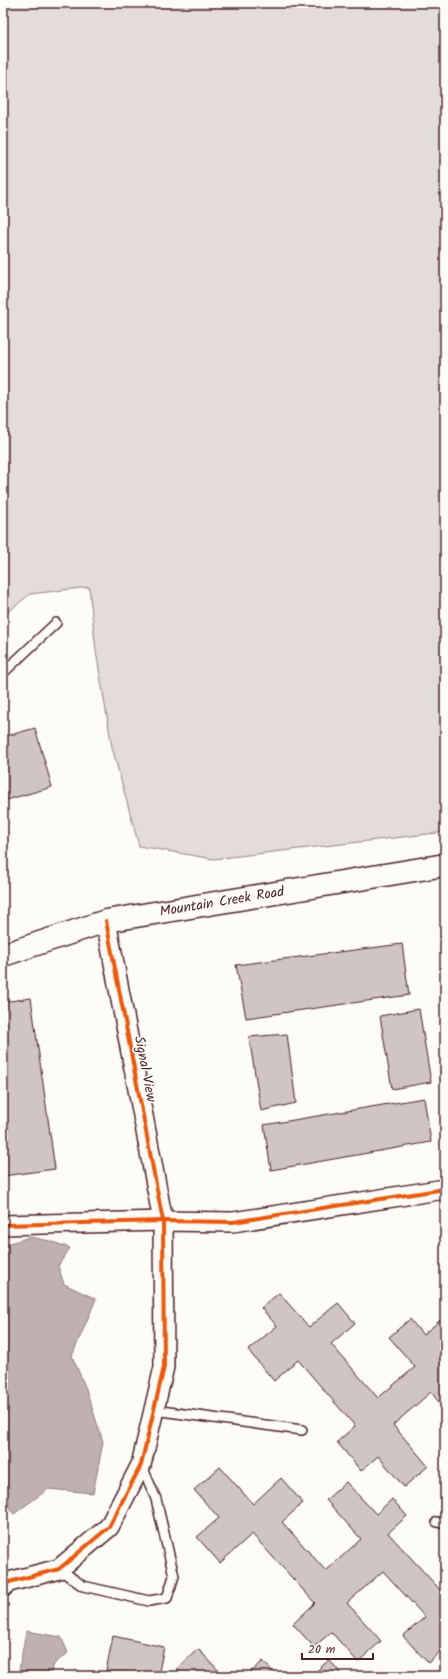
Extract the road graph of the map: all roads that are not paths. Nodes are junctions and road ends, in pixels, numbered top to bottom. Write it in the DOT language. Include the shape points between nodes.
graph roads {
  1 [pos="56,623"];
  2 [pos="3,673"];
  3 [pos="445,865"];
  4 [pos="106,921"];
  5 [pos="3,955"];
  6 [pos="445,1189"];
  7 [pos="163,1221"];
  8 [pos="3,1224"];
  9 [pos="154,1410"];
  10 [pos="302,1430"];
  11 [pos="141,1465"];
  12 [pos="59,1568"];
  13 [pos="3,1587"];
  1 -- 2 [label="lane"];
  3 -- 4 [label="main road, Mountain Creek Road"];
  4 -- 5 [label="main road, Mountain Creek Road"];
  4 -- 7 [label="street, Signal View"];
  6 -- 7 [label="street" via="233,1222"];
  7 -- 8 [label="street"];
  7 -- 9 [label="street, Signal View" via="164,1367"];
  9 -- 10 [label="lane"];
  9 -- 11 [label="street, Signal View"];
  11 -- 12 [label="street, Signal View" via="109,1527"];
  11 -- 12 [label="lane" via="156,1499 174,1576 167,1598 149,1601 83,1586"];
  12 -- 13 [label="street" via="9,1582"];
}
